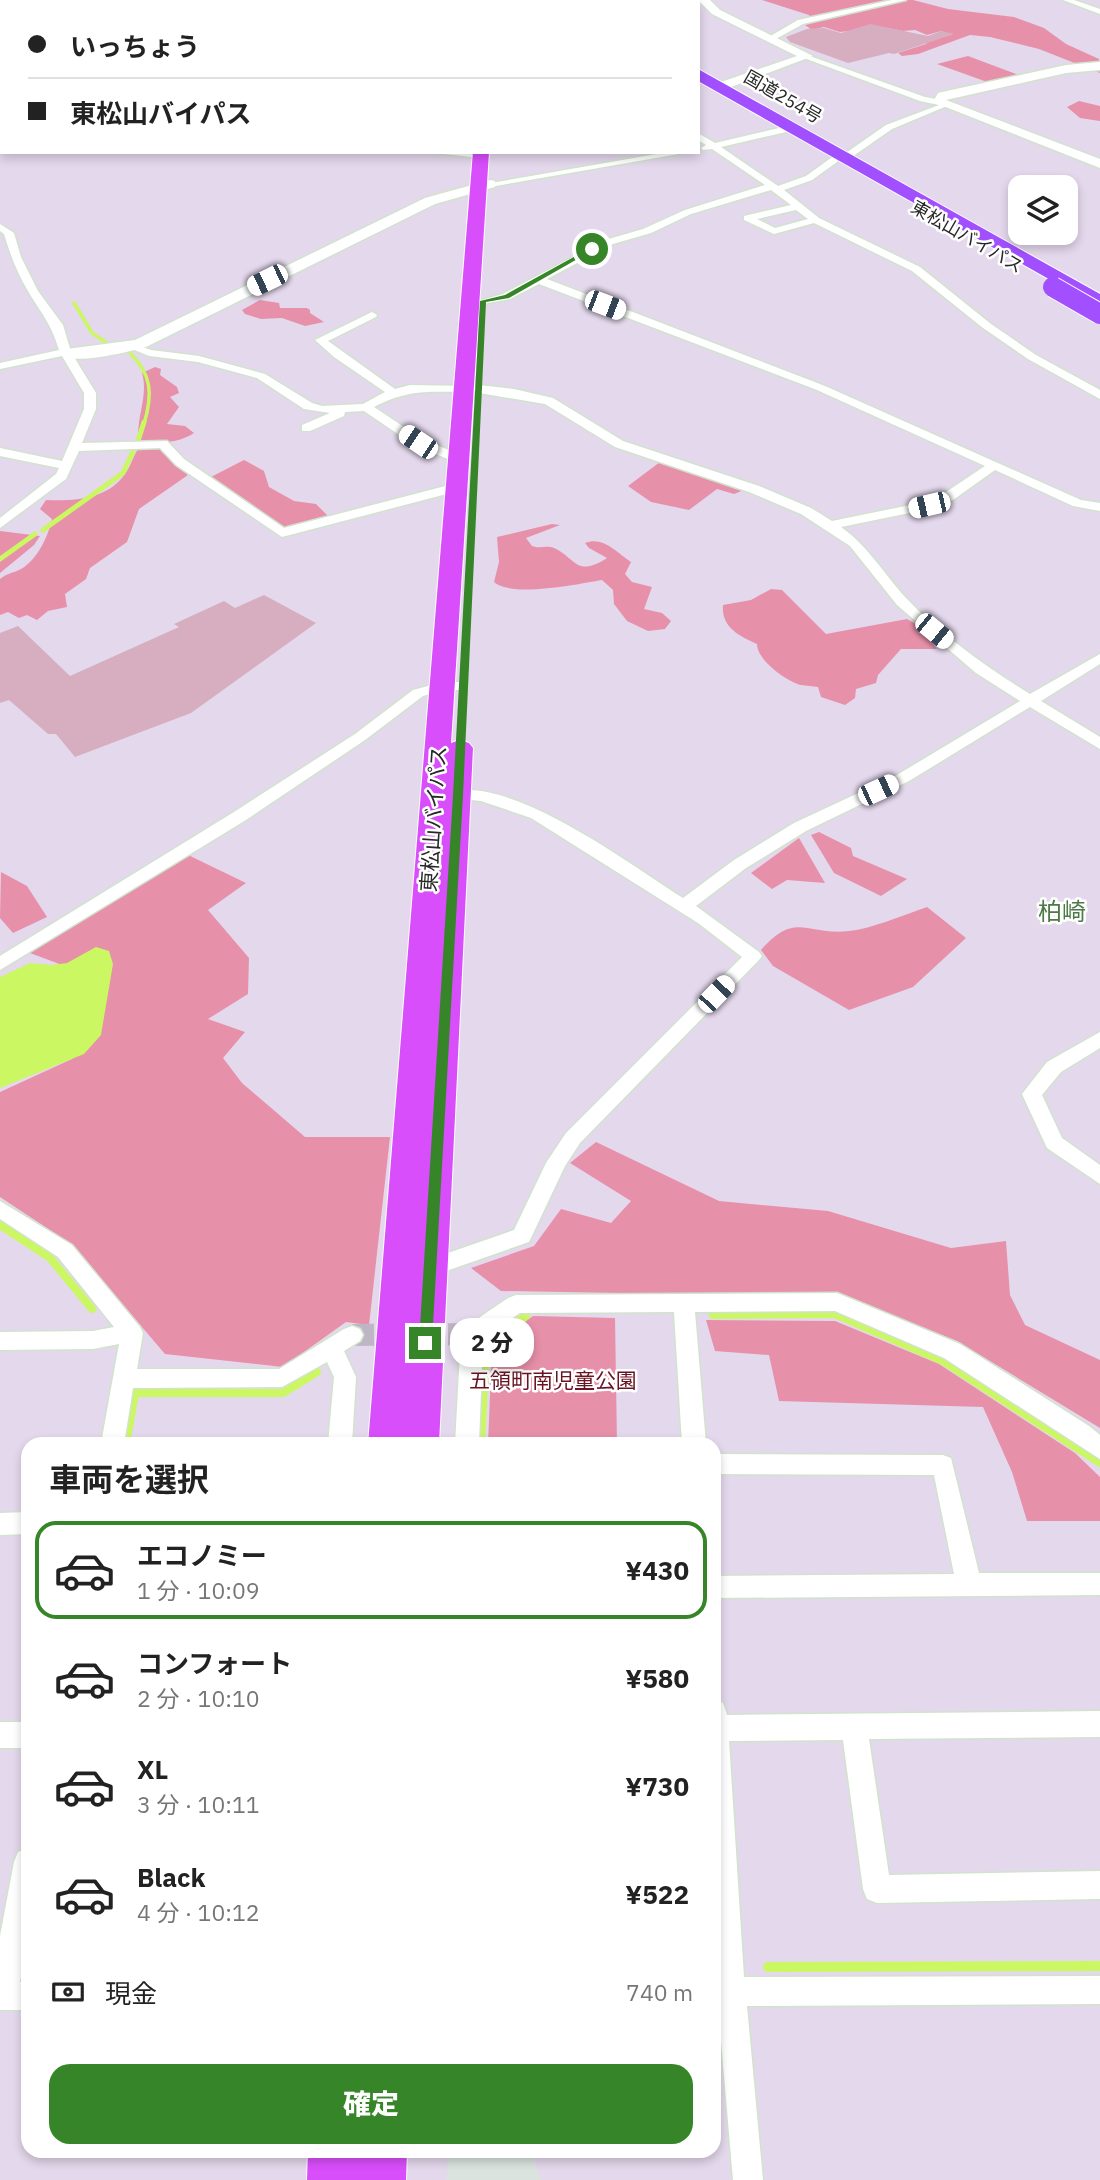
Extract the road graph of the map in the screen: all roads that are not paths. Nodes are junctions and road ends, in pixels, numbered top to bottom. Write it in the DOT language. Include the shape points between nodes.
graph roads {
  1 [pos="704,0"];
  2 [pos="902,0"];
  3 [pos="1067,0"];
  4 [pos="1100,4"];
  5 [pos="1088,7"];
  6 [pos="1100,12"];
  7 [pos="771,38"];
  8 [pos="807,57"];
  9 [pos="1100,66"];
  10 [pos="700,75"];
  11 [pos="700,84"];
  12 [pos="722,86"];
  13 [pos="941,104"];
  14 [pos="787,129"];
  15 [pos="700,137"];
  16 [pos="713,146"];
  17 [pos="700,149"];
  18 [pos="485,154"];
  19 [pos="674,154"];
  20 [pos="840,158"];
  21 [pos="1098,162"];
  22 [pos="484,186"];
  23 [pos="774,188"];
  24 [pos="797,207"];
  25 [pos="815,220"];
  26 [pos="0,227"];
  27 [pos="539,280"];
  28 [pos="483,301"];
  29 [pos="1100,304"];
  30 [pos="1071,306"];
  31 [pos="372,315"];
  32 [pos="1100,324"];
  33 [pos="131,346"];
  34 [pos="66,353"];
  35 [pos="0,366"];
  36 [pos="472,388"];
  37 [pos="393,393"];
  38 [pos="1100,395"];
  39 [pos="366,407"];
  40 [pos="345,410"];
  41 [pos="306,428"];
  42 [pos="77,447"];
  43 [pos="0,452"];
  44 [pos="459,459"];
  45 [pos="994,465"];
  46 [pos="68,466"];
  47 [pos="457,486"];
  48 [pos="1100,507"];
  49 [pos="0,524"];
  50 [pos="830,525"];
  51 [pos="1100,658"];
  52 [pos="452,686"];
  53 [pos="1030,700"];
  54 [pos="1100,744"];
  55 [pos="458,795"];
  56 [pos="684,906"];
  57 [pos="0,964"];
  58 [pos="1100,1040"];
  59 [pos="1100,1176"];
  60 [pos="0,1209"];
  61 [pos="429,1268"];
  62 [pos="684,1304"];
  63 [pos="132,1333"];
  64 [pos="352,1335"];
  65 [pos="0,1341"];
  66 [pos="331,1346"];
  67 [pos="125,1379"];
  68 [pos="113,1437"];
  69 [pos="341,1437"];
  70 [pos="388,1437"];
  71 [pos="420,1437"];
  72 [pos="467,1437"];
  73 [pos="694,1437"];
  74 [pos="1100,1449"];
  75 [pos="721,1464"];
  76 [pos="21,1523"];
  77 [pos="0,1524"];
  78 [pos="1100,1584"];
  79 [pos="969,1586"];
  80 [pos="721,1587"];
  81 [pos="1100,1724"];
  82 [pos="854,1726"];
  83 [pos="721,1728"];
  84 [pos="0,1735"];
  85 [pos="21,1735"];
  86 [pos="1100,1885"];
  87 [pos="21,1914"];
  88 [pos="721,1926"];
  89 [pos="1100,1990"];
  90 [pos="723,1992"];
  91 [pos="10,1996"];
  92 [pos="333,2158"];
  93 [pos="382,2158"];
  94 [pos="332,2180"];
  95 [pos="380,2180"];
  96 [pos="748,2180"];
  1 -- 7 [label="street" via="716,12"];
  2 -- 7 [label="street" via="801,22"];
  3 -- 5 [label="street"];
  4 -- 5 [label="street"];
  5 -- 6 [label="street"];
  7 -- 8 [label="street"];
  8 -- 12 [label="street"];
  8 -- 13 [label="street"];
  9 -- 13 [label="street" via="943,96"];
  10 -- 12 [label="highway, 国道254号"];
  11 -- 14 [label="highway, 国道254号"];
  12 -- 14 [label="highway, 国道254号"];
  13 -- 20 [label="street" via="889,127"];
  13 -- 21 [label="street"];
  14 -- 16 [label="street"];
  14 -- 20 [label="highway, 国道254号"];
  15 -- 16 [label="street"];
  16 -- 17 [label="street"];
  16 -- 23 [label="street"];
  18 -- 22 [label="main road, 東松山バイパス"];
  19 -- 22 [label="street"];
  20 -- 23 [label="street" via="809,178"];
  20 -- 29 [label="highway, 東松山バイパス"];
  20 -- 29 [label="highway, 東松山バイパス, bridge" via="1053,287"];
  20 -- 30 [label="highway" via="866,186"];
  22 -- 28 [label="main road, 東松山バイパス"];
  22 -- 33 [label="street" via="430,201"];
  22 -- 36 [label="main road, 東松山バイパス"];
  23 -- 24 [label="street"];
  23 -- 27 [label="street" via="688,212 610,242"];
  24 -- 25 [label="street"];
  24 -- 25 [label="street" via="748,218 774,231"];
  25 -- 38 [label="street" via="916,269 1032,357"];
  26 -- 34 [label="street" via="9,233 12,259 57,325"];
  27 -- 28 [label="street" via="506,297"];
  27 -- 45 [label="street" via="821,388"];
  28 -- 36 [label="main road, 東松山バイパス"];
  29 -- 30 [label="highway" via="1076,299"];
  30 -- 32 [label="highway"];
  31 -- 37 [label="street" via="321,340"];
  33 -- 34 [label="street"];
  33 -- 40 [label="street" via="233,367 261,376 315,409"];
  34 -- 35 [label="street"];
  34 -- 42 [label="street" via="90,393 90,410"];
  36 -- 37 [label="street"];
  36 -- 44 [label="main road, 東松山バイパス"];
  36 -- 50 [label="street" via="549,401 619,444 754,489"];
  36 -- 52 [label="main road, 東松山バイパス"];
  37 -- 39 [label="street"];
  39 -- 40 [label="street"];
  39 -- 44 [label="street" via="418,442"];
  40 -- 41 [label="street"];
  42 -- 46 [label="street"];
  42 -- 47 [label="street" via="163,444 180,462 282,533"];
  43 -- 46 [label="street"];
  44 -- 47 [label="main road, 東松山バイパス"];
  45 -- 48 [label="street" via="1078,503"];
  45 -- 50 [label="street" via="929,505"];
  46 -- 49 [label="street" via="52,486"];
  47 -- 52 [label="main road, 東松山バイパス"];
  50 -- 53 [label="street" via="855,543 902,602 934,631 981,670"];
  51 -- 53 [label="street"];
  52 -- 55 [label="main road, 東松山バイパス"];
  52 -- 57 [label="street" via="418,693 240,816"];
  52 -- 70 [label="main road, 東松山バイパス"];
  53 -- 54 [label="street"];
  53 -- 56 [label="street" via="903,778 800,827"];
  55 -- 56 [label="street" via="483,796 537,814"];
  55 -- 61 [label="main road, 東松山バイパス"];
  56 -- 61 [label="street" via="753,956 573,1138 522,1236"];
  58 -- 59 [label="street" via="1054,1067 1032,1094 1054,1143"];
  60 -- 63 [label="street" via="65,1251"];
  61 -- 71 [label="main road, 東松山バイパス"];
  62 -- 72 [label="street" via="516,1304 472,1334"];
  62 -- 73 [label="street"];
  62 -- 74 [label="street" via="837,1302 951,1351"];
  63 -- 65 [label="street" via="93,1340"];
  63 -- 67 [label="street"];
  64 -- 66 [label="street"];
  66 -- 67 [label="street" via="282,1378"];
  66 -- 69 [label="street" via="345,1377"];
  67 -- 68 [label="street"];
  75 -- 79 [label="street" via="943,1465"];
  76 -- 77 [label="street"];
  78 -- 79 [label="street"];
  79 -- 80 [label="street"];
  81 -- 82 [label="street"];
  82 -- 83 [label="street"];
  82 -- 86 [label="street" via="877,1889"];
  84 -- 85 [label="street"];
  87 -- 91 [label="street"];
  88 -- 90 [label="street"];
  89 -- 90 [label="street"];
  90 -- 96 [label="street"];
  92 -- 94 [label="main road"];
  93 -- 95 [label="main road"];
}
